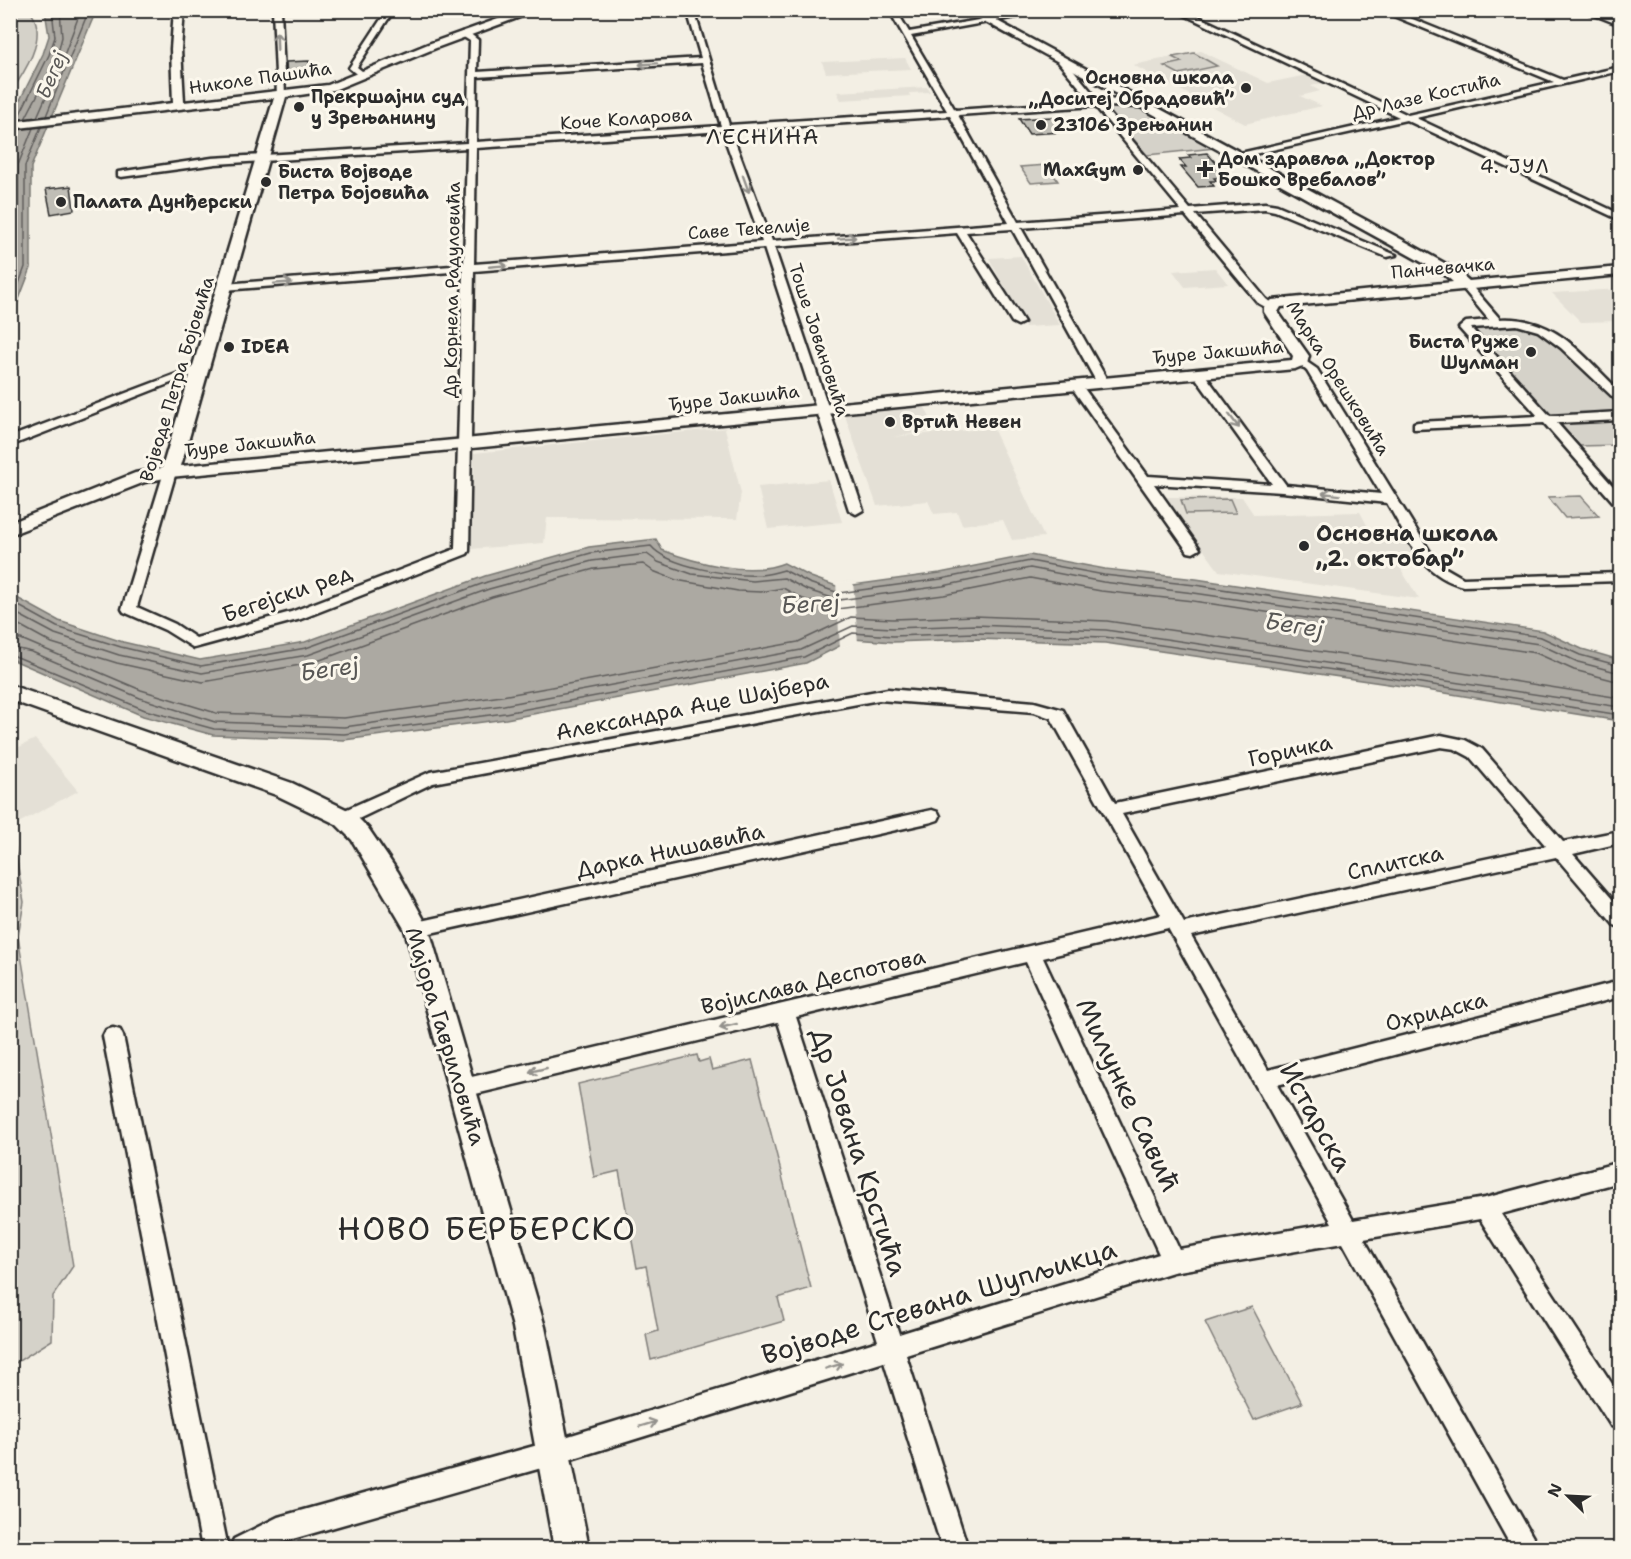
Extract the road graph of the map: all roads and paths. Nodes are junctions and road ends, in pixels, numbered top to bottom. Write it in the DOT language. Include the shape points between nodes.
graph roads {
  1 [pos="180,10"];
  2 [pos="277,10"];
  3 [pos="391,10"];
  4 [pos="534,10"];
  5 [pos="690,10"];
  6 [pos="892,10"];
  7 [pos="969,10"];
  8 [pos="1052,10"];
  9 [pos="1177,10"];
  10 [pos="1382,10"];
  11 [pos="1585,10"];
  12 [pos="990,21"];
  13 [pos="1620,23"];
  14 [pos="465,34"];
  15 [pos="906,35"];
  16 [pos="1059,58"];
  17 [pos="707,60"];
  18 [pos="1620,69"];
  19 [pos="363,75"];
  20 [pos="473,75"];
  21 [pos="1092,76"];
  22 [pos="1562,82"];
  23 [pos="1086,89"];
  24 [pos="281,95"];
  25 [pos="1099,104"];
  26 [pos="1142,104"];
  27 [pos="180,107"];
  28 [pos="953,114"];
  29 [pos="1407,117"];
  30 [pos="10,126"];
  31 [pos="726,129"];
  32 [pos="472,145"];
  33 [pos="1239,156"];
  34 [pos="263,159"];
  35 [pos="122,174"];
  36 [pos="1188,212"];
  37 [pos="1620,217"];
  38 [pos="1015,225"];
  39 [pos="960,230"];
  40 [pos="768,244"];
  41 [pos="1391,255"];
  42 [pos="469,268"];
  43 [pos="1620,271"];
  44 [pos="1465,285"];
  45 [pos="224,287"];
  46 [pos="1271,307"];
  47 [pos="1018,322"];
  48 [pos="1497,323"];
  49 [pos="1301,361"];
  50 [pos="200,368"];
  51 [pos="1199,374"];
  52 [pos="1103,383"];
  53 [pos="1076,385"];
  54 [pos="1620,397"];
  55 [pos="823,409"];
  56 [pos="1620,416"];
  57 [pos="1544,419"];
  58 [pos="1418,426"];
  59 [pos="10,442"];
  60 [pos="465,443"];
  61 [pos="170,472"];
  62 [pos="1144,480"];
  63 [pos="1282,488"];
  64 [pos="1389,499"];
  65 [pos="1620,501"];
  66 [pos="856,510"];
  67 [pos="10,530"];
  68 [pos="1193,549"];
  69 [pos="462,550"];
  70 [pos="1620,577"];
  71 [pos="129,609"];
  72 [pos="10,693"];
  73 [pos="1057,714"];
  74 [pos="1111,810"];
  75 [pos="932,816"];
  76 [pos="344,818"];
  77 [pos="1620,837"];
  78 [pos="1560,850"];
  79 [pos="1620,920"];
  80 [pos="1176,926"];
  81 [pos="417,929"];
  82 [pos="1032,954"];
  83 [pos="1620,989"];
  84 [pos="785,1012"];
  85 [pos="113,1036"];
  86 [pos="1263,1080"];
  87 [pos="463,1088"];
  88 [pos="1620,1172"];
  89 [pos="1485,1208"];
  90 [pos="1348,1233"];
  91 [pos="1173,1261"];
  92 [pos="891,1348"];
  93 [pos="1617,1404"];
  94 [pos="552,1454"];
  95 [pos="215,1548"];
  96 [pos="243,1548"];
  97 [pos="572,1548"];
  98 [pos="955,1548"];
  99 [pos="1526,1548"];
  1 -- 27 [label="street" via="176,49"];
  24 -- 2 [label="street, one-way"];
  3 -- 19 [label="street" via="353,68"];
  4 -- 14 [label="street, Николе Пашића"];
  5 -- 17 [label="street, Тоше Јовановића"];
  6 -- 15 [label="street"];
  7 -- 12 [label="street"];
  8 -- 12 [label="street"];
  9 -- 29 [label="street"];
  10 -- 22 [label="street"];
  11 -- 13 [label="street"];
  12 -- 15 [label="street"];
  12 -- 16 [label="street"];
  14 -- 19 [label="street, Николе Пашића"];
  14 -- 20 [label="street, Др Корнела Радуловића" via="474,40"];
  15 -- 28 [label="street"];
  16 -- 21 [label="street"];
  16 -- 23 [label="street"];
  17 -- 20 [label="street, one-way"];
  17 -- 31 [label="street, Тоше Јовановића"];
  18 -- 22 [label="street, Др Лазе Костића"];
  19 -- 24 [label="street, Николе Пашића" via="332,88"];
  20 -- 32 [label="street, Др Корнела Радуловића"];
  21 -- 23 [label="street" via="1085,82"];
  21 -- 26 [label="street"];
  22 -- 29 [label="street, Др Лазе Костића"];
  23 -- 25 [label="street"];
  24 -- 27 [label="street, Николе Пашића"];
  24 -- 34 [label="street, Војводе Петра Бојовића"];
  25 -- 26 [label="street, Коче Коларова"];
  25 -- 28 [label="street, Коче Коларова"];
  25 -- 36 [label="street"];
  26 -- 33 [label="street"];
  27 -- 30 [label="street, Николе Пашића"];
  28 -- 31 [label="street, Коче Коларова"];
  28 -- 38 [label="street"];
  29 -- 33 [label="street, Др Лазе Костића"];
  29 -- 37 [label="street"];
  31 -- 32 [label="street, Коче Коларова"];
  31 -- 40 [label="street, Тоше Јовановића, one-way"];
  32 -- 34 [label="street, Коче Коларова"];
  32 -- 42 [label="street, Др Корнела Радуловића"];
  33 -- 44 [label="street" via="1450,272"];
  34 -- 35 [label="street, Коче Коларова" via="212,161"];
  34 -- 45 [label="street, Војводе Петра Бојовића"];
  36 -- 38 [label="street, Саве Текелије"];
  36 -- 41 [label="street, Саве Текелије" via="1277,208"];
  36 -- 46 [label="street, Марка Орешковића"];
  38 -- 39 [label="street, Саве Текелије"];
  38 -- 52 [label="street"];
  40 -- 39 [label="street, Саве Текелије, one-way"];
  39 -- 47 [label="street"];
  42 -- 40 [label="street, Саве Текелије, one-way"];
  40 -- 55 [label="street, Тоше Јовановића"];
  45 -- 42 [label="street, Саве Текелије, one-way"];
  42 -- 60 [label="street, Др Корнела Радуловића"];
  43 -- 44 [label="street, Панчевачка"];
  44 -- 46 [label="street, Панчевачка" via="1283,302"];
  44 -- 48 [label="street"];
  45 -- 50 [label="street, Војводе Петра Бојовића"];
  46 -- 49 [label="street, Марка Орешковића" via="1272,315 1302,356"];
  48 -- 54 [label="street" via="1538,326"];
  48 -- 57 [label="street" via="1469,324 1465,328"];
  49 -- 51 [label="street, Ђуре Јакшића"];
  49 -- 64 [label="street, Марка Орешковића" via="1311,369"];
  50 -- 59 [label="street"];
  50 -- 61 [label="street, Војводе Петра Бојовића"];
  51 -- 52 [label="street, Ђуре Јакшића"];
  51 -- 63 [label="street, one-way"];
  52 -- 53 [label="street, Ђуре Јакшића"];
  53 -- 55 [label="street, Ђуре Јакшића"];
  53 -- 62 [label="street"];
  55 -- 60 [label="street, Ђуре Јакшића"];
  55 -- 66 [label="street, Тоше Јовановића"];
  56 -- 57 [label="street"];
  57 -- 58 [label="street"];
  57 -- 65 [label="street"];
  60 -- 61 [label="street, Ђуре Јакшића"];
  60 -- 69 [label="street, Др Корнела Радуловића"];
  61 -- 67 [label="street, Ђуре Јакшића" via="141,477"];
  61 -- 71 [label="street, Војводе Петра Бојовића"];
  62 -- 63 [label="street"];
  62 -- 68 [label="street"];
  64 -- 63 [label="street, one-way"];
  64 -- 70 [label="street, Марка Орешковића" via="1432,566 1464,582"];
  69 -- 71 [label="street, Бегејски ред" via="326,604 194,644 170,627"];
  72 -- 76 [label="street, Мајора Гавриловића" via="284,789"];
  73 -- 74 [label="street, Истарска"];
  73 -- 76 [label="street, Александра Аце Шајбера" via="1034,707 879,695 430,778"];
  74 -- 78 [label="street, Горичка" via="1441,741 1476,753"];
  74 -- 80 [label="street, Истарска"];
  75 -- 81 [label="street, Дарка Нишавића"];
  76 -- 81 [label="street, Мајора Гавриловића" via="360,834"];
  77 -- 78 [label="street, Сплитска"];
  78 -- 79 [label="street"];
  78 -- 80 [label="street, Сплитска"];
  80 -- 82 [label="street, Војислава Деспотова"];
  80 -- 86 [label="street, Истарска"];
  81 -- 87 [label="street, Мајора Гавриловића"];
  82 -- 84 [label="street, Војислава Деспотова"];
  82 -- 91 [label="street, Милунке Савић"];
  83 -- 86 [label="street, Охридска"];
  84 -- 87 [label="street, Војислава Деспотова, one-way"];
  84 -- 92 [label="street, Др Јована Крстића"];
  85 -- 95 [label="street"];
  86 -- 90 [label="street, Истарска"];
  87 -- 94 [label="street, Мајора Гавриловића" via="529,1327"];
  88 -- 89 [label="street, Војводе Стевана Шупљикца"];
  89 -- 90 [label="street, Војводе Стевана Шупљикца"];
  89 -- 93 [label="street"];
  90 -- 91 [label="street, Војводе Стевана Шупљикца"];
  90 -- 99 [label="street, Истарска"];
  91 -- 92 [label="street, Војводе Стевана Шупљикца"];
  94 -- 92 [label="street, Војводе Стевана Шупљикца, one-way"];
  92 -- 98 [label="street, Др Јована Крстића"];
  94 -- 96 [label="street, Војводе Стевана Шупљикца" via="278,1530"];
  94 -- 97 [label="street, Мајора Гавриловића"];
}
